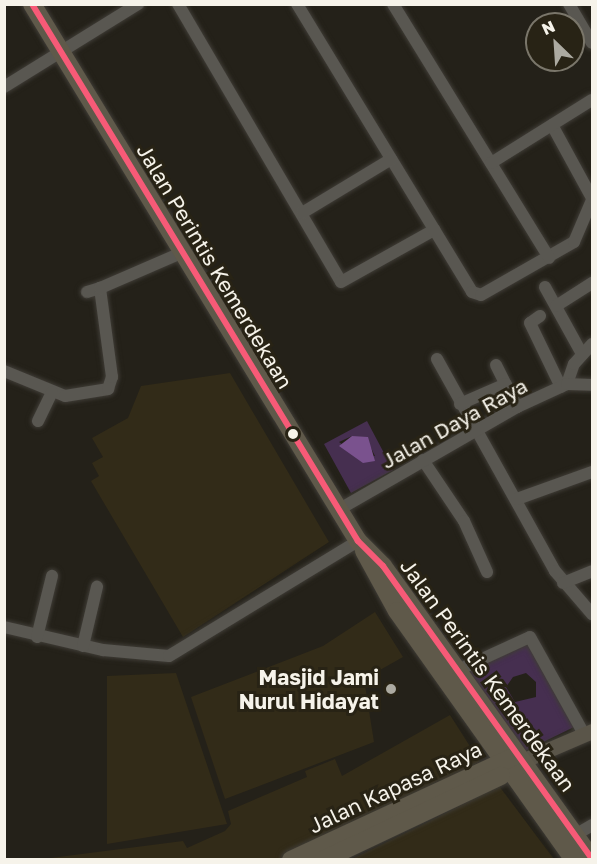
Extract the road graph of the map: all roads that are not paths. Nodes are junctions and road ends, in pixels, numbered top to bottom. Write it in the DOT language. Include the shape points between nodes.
graph roads {
  1 [pos="138,4"];
  2 [pos="178,4"];
  3 [pos="297,4"];
  4 [pos="393,4"];
  5 [pos="569,4"];
  6 [pos="37,6"];
  7 [pos="592,43"];
  8 [pos="60,55"];
  9 [pos="4,87"];
  10 [pos="592,100"];
  11 [pos="552,125"];
  12 [pos="391,159"];
  13 [pos="491,163"];
  14 [pos="592,199"];
  15 [pos="302,213"];
  16 [pos="434,230"];
  17 [pos="181,253"];
  18 [pos="549,258"];
  19 [pos="592,283"];
  20 [pos="545,287"];
  21 [pos="100,288"];
  22 [pos="87,292"];
  23 [pos="556,306"];
  24 [pos="540,315"];
  25 [pos="592,344"];
  26 [pos="582,354"];
  27 [pos="437,359"];
  28 [pos="496,365"];
  29 [pos="4,371"];
  30 [pos="506,384"];
  31 [pos="592,385"];
  32 [pos="564,386"];
  33 [pos="52,392"];
  34 [pos="460,404"];
  35 [pos="517,407"];
  36 [pos="38,421"];
  37 [pos="473,429"];
  38 [pos="423,460"];
  39 [pos="592,472"];
  40 [pos="517,499"];
  41 [pos="338,510"];
  42 [pos="361,545"];
  43 [pos="592,571"];
  44 [pos="487,572"];
  45 [pos="52,576"];
  46 [pos="563,583"];
  47 [pos="97,586"];
  48 [pos="592,614"];
  49 [pos="4,627"];
  50 [pos="37,637"];
  51 [pos="83,646"];
  52 [pos="456,671"];
  53 [pos="588,733"];
  54 [pos="516,762"];
  55 [pos="592,825"];
  56 [pos="370,830"];
  57 [pos="575,835"];
  58 [pos="592,859"];
  59 [pos="291,860"];
  60 [pos="323,860"];
  61 [pos="574,860"];
  1 -- 8 [label="street"];
  2 -- 15 [label="street"];
  3 -- 12 [label="street"];
  4 -- 13 [label="street"];
  5 -- 7 [label="street"];
  6 -- 8 [label="highway, Jalan Perintis Kemerdekaan"];
  8 -- 9 [label="street"];
  8 -- 17 [label="highway, Jalan Perintis Kemerdekaan"];
  10 -- 11 [label="street"];
  11 -- 13 [label="street"];
  11 -- 14 [label="street"];
  12 -- 15 [label="street"];
  12 -- 16 [label="street"];
  13 -- 18 [label="street"];
  14 -- 18 [label="street" via="577,238"];
  15 -- 16 [label="street" via="341,282"];
  16 -- 18 [label="street" via="478,295"];
  17 -- 21 [label="street"];
  17 -- 41 [label="highway, Jalan Perintis Kemerdekaan"];
  19 -- 23 [label="street"];
  20 -- 23 [label="street"];
  21 -- 22 [label="street"];
  21 -- 33 [label="street" via="111,387 90,396"];
  23 -- 26 [label="street"];
  24 -- 32 [label="street" via="530,323"];
  25 -- 26 [label="street"];
  26 -- 32 [label="street"];
  27 -- 34 [label="street"];
  28 -- 30 [label="street"];
  29 -- 33 [label="street"];
  30 -- 34 [label="street"];
  30 -- 35 [label="street"];
  31 -- 32 [label="street, Jalan Daya Raya"];
  32 -- 35 [label="street, Jalan Daya Raya"];
  33 -- 36 [label="street"];
  34 -- 37 [label="street"];
  35 -- 37 [label="street, Jalan Daya Raya"];
  37 -- 38 [label="street, Jalan Daya Raya"];
  37 -- 40 [label="street"];
  38 -- 41 [label="street, Jalan Daya Raya"];
  38 -- 44 [label="street" via="465,521"];
  39 -- 40 [label="street"];
  40 -- 46 [label="street"];
  41 -- 42 [label="highway, Jalan Perintis Kemerdekaan"];
  42 -- 51 [label="street" via="184,651 156,657"];
  42 -- 52 [label="highway, Jalan Perintis Kemerdekaan" via="383,566"];
  42 -- 54 [label="highway, Jalan Perintis Kemerdekaan" via="390,602"];
  43 -- 46 [label="street"];
  45 -- 50 [label="street"];
  46 -- 48 [label="street"];
  47 -- 51 [label="street"];
  49 -- 50 [label="street"];
  50 -- 51 [label="street"];
  52 -- 53 [label="street" via="530,637"];
  52 -- 54 [label="highway, Jalan Perintis Kemerdekaan"];
  53 -- 54 [label="main road"];
  54 -- 56 [label="highway, Jalan Kapasa Raya"];
  54 -- 57 [label="highway, Jalan Perintis Kemerdekaan"];
  54 -- 61 [label="highway, Jalan Perintis Kemerdekaan"];
  55 -- 57 [label="street"];
  56 -- 59 [label="highway, Jalan Kapasa Raya"];
  56 -- 60 [label="highway, Jalan Kapasa Raya"];
  57 -- 58 [label="highway, Jalan Perintis Kemerdekaan"];
}
